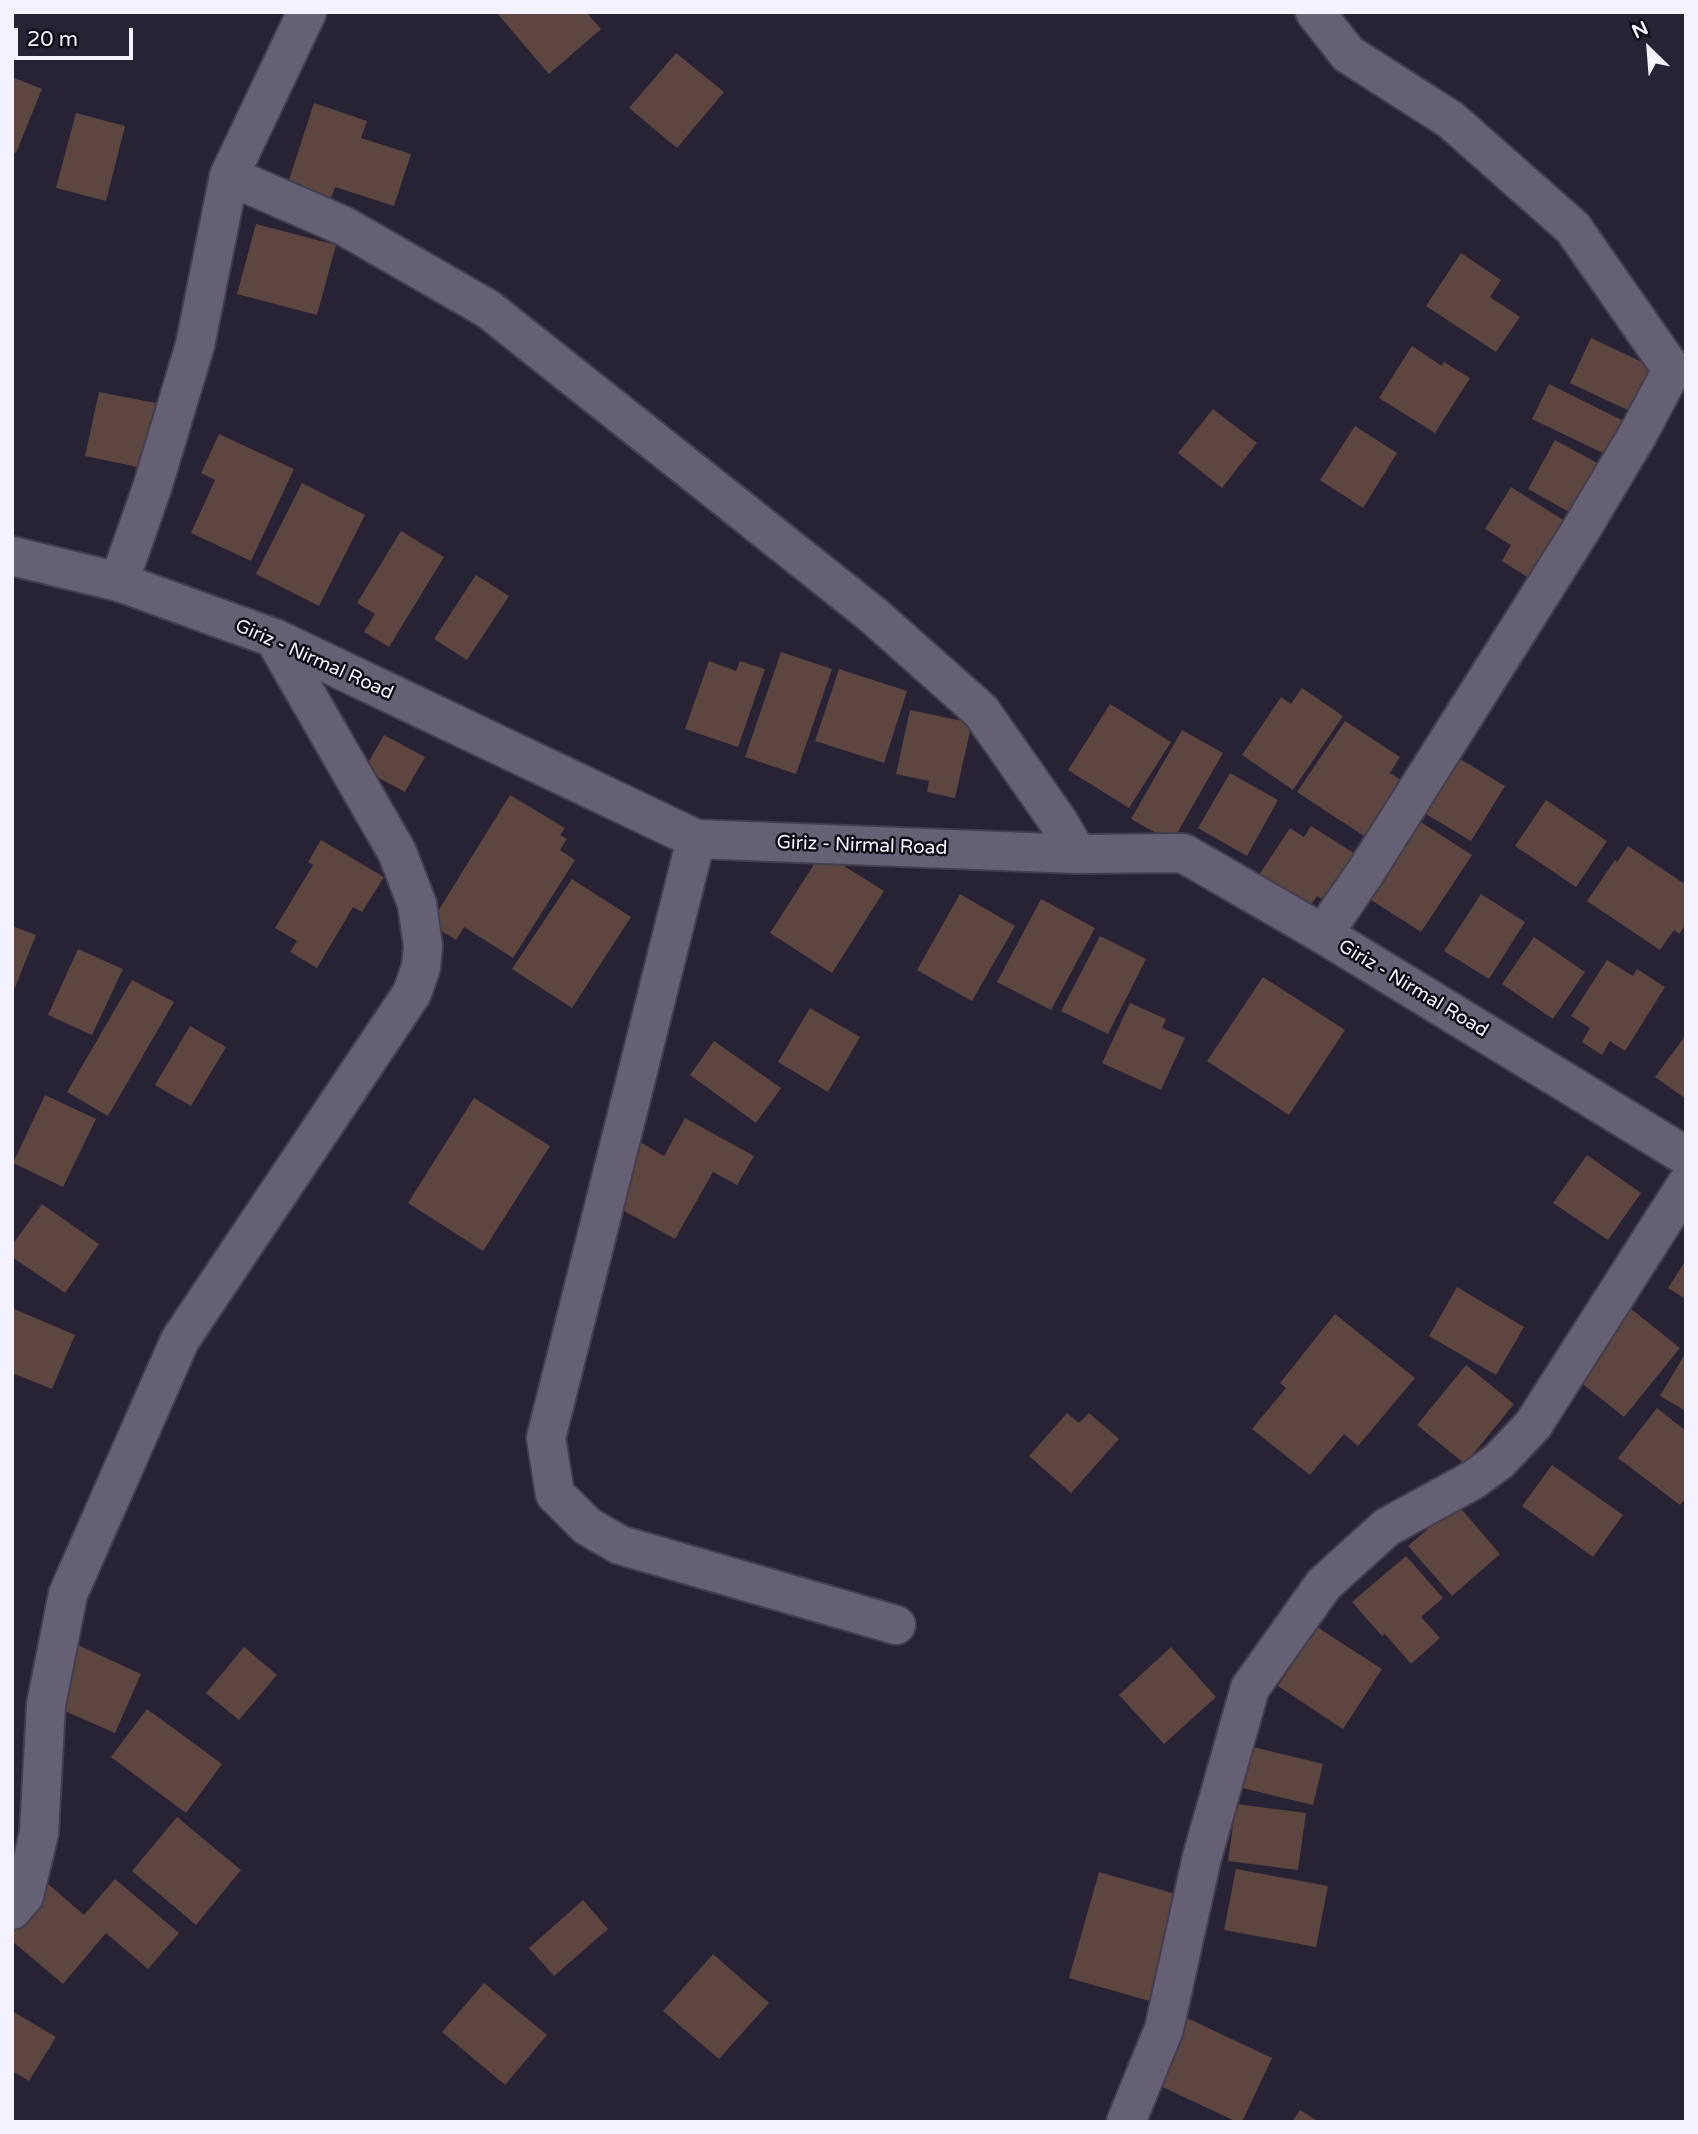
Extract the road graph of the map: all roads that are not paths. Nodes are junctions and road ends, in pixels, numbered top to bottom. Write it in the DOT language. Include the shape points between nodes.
graph roads {
  1 [pos="307,12"];
  2 [pos="1315,12"];
  3 [pos="229,176"];
  4 [pos="1679,369"];
  5 [pos="12,556"];
  6 [pos="120,582"];
  7 [pos="274,638"];
  8 [pos="696,839"];
  9 [pos="1077,854"];
  10 [pos="1324,934"];
  11 [pos="1686,1156"];
  12 [pos="1686,1185"];
  13 [pos="896,1625"];
  14 [pos="12,1910"];
  15 [pos="1126,2122"];
  1 -- 3 [label="street"];
  2 -- 4 [label="street" via="1348,54 1451,120 1573,228"];
  3 -- 6 [label="street" via="195,345"];
  3 -- 9 [label="street" via="344,226 488,309 852,598 981,711"];
  4 -- 10 [label="street"];
  5 -- 6 [label="street, Giriz - Nirmal Road"];
  6 -- 7 [label="street, Giriz - Nirmal Road"];
  7 -- 8 [label="street, Giriz - Nirmal Road"];
  7 -- 14 [label="street" via="397,852 417,904 421,967 412,993 180,1340 68,1594 46,1705 39,1833 24,1896"];
  8 -- 9 [label="street, Giriz - Nirmal Road"];
  8 -- 13 [label="street" via="546,1438 555,1494 587,1526 620,1545"];
  9 -- 10 [label="street, Giriz - Nirmal Road" via="1184,853"];
  10 -- 11 [label="street, Giriz - Nirmal Road"];
  12 -- 15 [label="street" via="1533,1425 1499,1461 1387,1527 1324,1584 1250,1688 1202,1857 1164,2029"];
}
